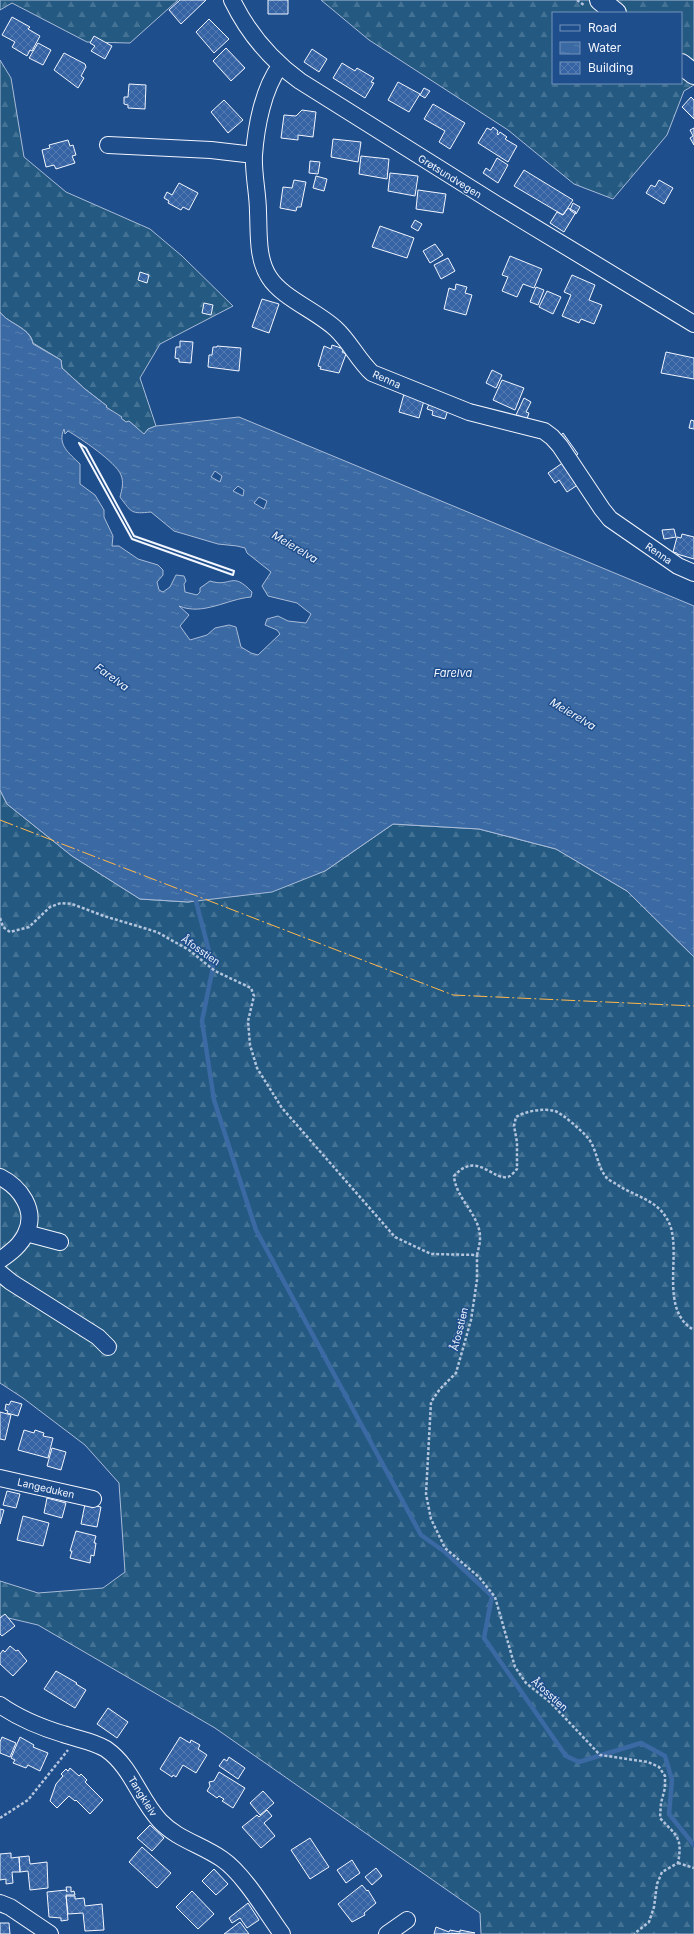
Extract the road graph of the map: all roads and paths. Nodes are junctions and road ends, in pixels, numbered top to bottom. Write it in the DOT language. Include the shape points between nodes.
graph roads {
  1 [pos="232,0"];
  2 [pos="600,0"];
  3 [pos="615,12"];
  4 [pos="682,65"];
  5 [pos="280,66"];
  6 [pos="694,74"];
  7 [pos="108,145"];
  8 [pos="254,155"];
  9 [pos="694,324"];
  10 [pos="694,573"];
  11 [pos="0,918"];
  12 [pos="0,1177"];
  13 [pos="26,1233"];
  14 [pos="60,1242"];
  15 [pos="477,1255"];
  16 [pos="0,1260"];
  17 [pos="0,1273"];
  18 [pos="694,1330"];
  19 [pos="108,1346"];
  20 [pos="0,1478"];
  21 [pos="93,1499"];
  22 [pos="0,1705"];
  23 [pos="76,1738"];
  24 [pos="0,1818"];
  25 [pos="678,1863"];
  26 [pos="694,1868"];
  27 [pos="0,1903"];
  28 [pos="407,1920"];
  29 [pos="50,1934"];
  30 [pos="282,1934"];
  31 [pos="387,1934"];
  32 [pos="634,1934"];
  1 -- 5 [label="street, Grøtsundvegen" via="247,26"];
  2 -- 3 [label="main road"];
  4 -- 6 [label="main road"];
  5 -- 8 [label="street, Renna" via="268,84 263,100"];
  5 -- 9 [label="street, Grøtsundvegen" via="351,115"];
  7 -- 8 [label="street" via="211,150"];
  8 -- 10 [label="street, Renna" via="260,249 273,283 337,330 372,373 470,412 534,427 552,436 610,519 678,566"];
  11 -- 15 [label="path, Åfosstien" via="3,927 10,932 18,931 29,927 50,907 61,903 72,904 157,932 188,950 215,971 252,988 254,996 248,1020 250,1045 257,1068 282,1108 395,1237 431,1254"];
  12 -- 13 [label="street" via="16,1186 25,1199 29,1221"];
  13 -- 14 [label="street"];
  13 -- 16 [label="street" via="20,1244"];
  15 -- 18 [label="path" via="480,1240 478,1228 472,1213 460,1196 454,1176 462,1168 474,1166 486,1168 502,1177 510,1176 517,1169 514,1126 516,1117 524,1112 555,1111 588,1138 606,1177 662,1210 671,1228 674,1298 683,1323"];
  15 -- 25 [label="path, Åfosstien" via="477,1280 471,1320 456,1373 431,1402 426,1494 431,1519 445,1548 479,1577 495,1597 515,1667 526,1683 551,1703 600,1755 648,1762 659,1767 665,1776 660,1818 679,1838"];
  17 -- 19 [label="street"];
  20 -- 21 [label="street, Langeduken"];
  22 -- 23 [label="street, Tangkleiv" via="24,1720"];
  23 -- 24 [label="path" via="28,1800"];
  23 -- 30 [label="street, Tangkleiv" via="104,1748 114,1755 130,1774 157,1818 173,1832 222,1859 248,1888"];
  25 -- 26 [label="path"];
  25 -- 32 [label="path" via="662,1872 649,1922"];
  27 -- 29 [label="street"];
  28 -- 31 [label="street"];
}
